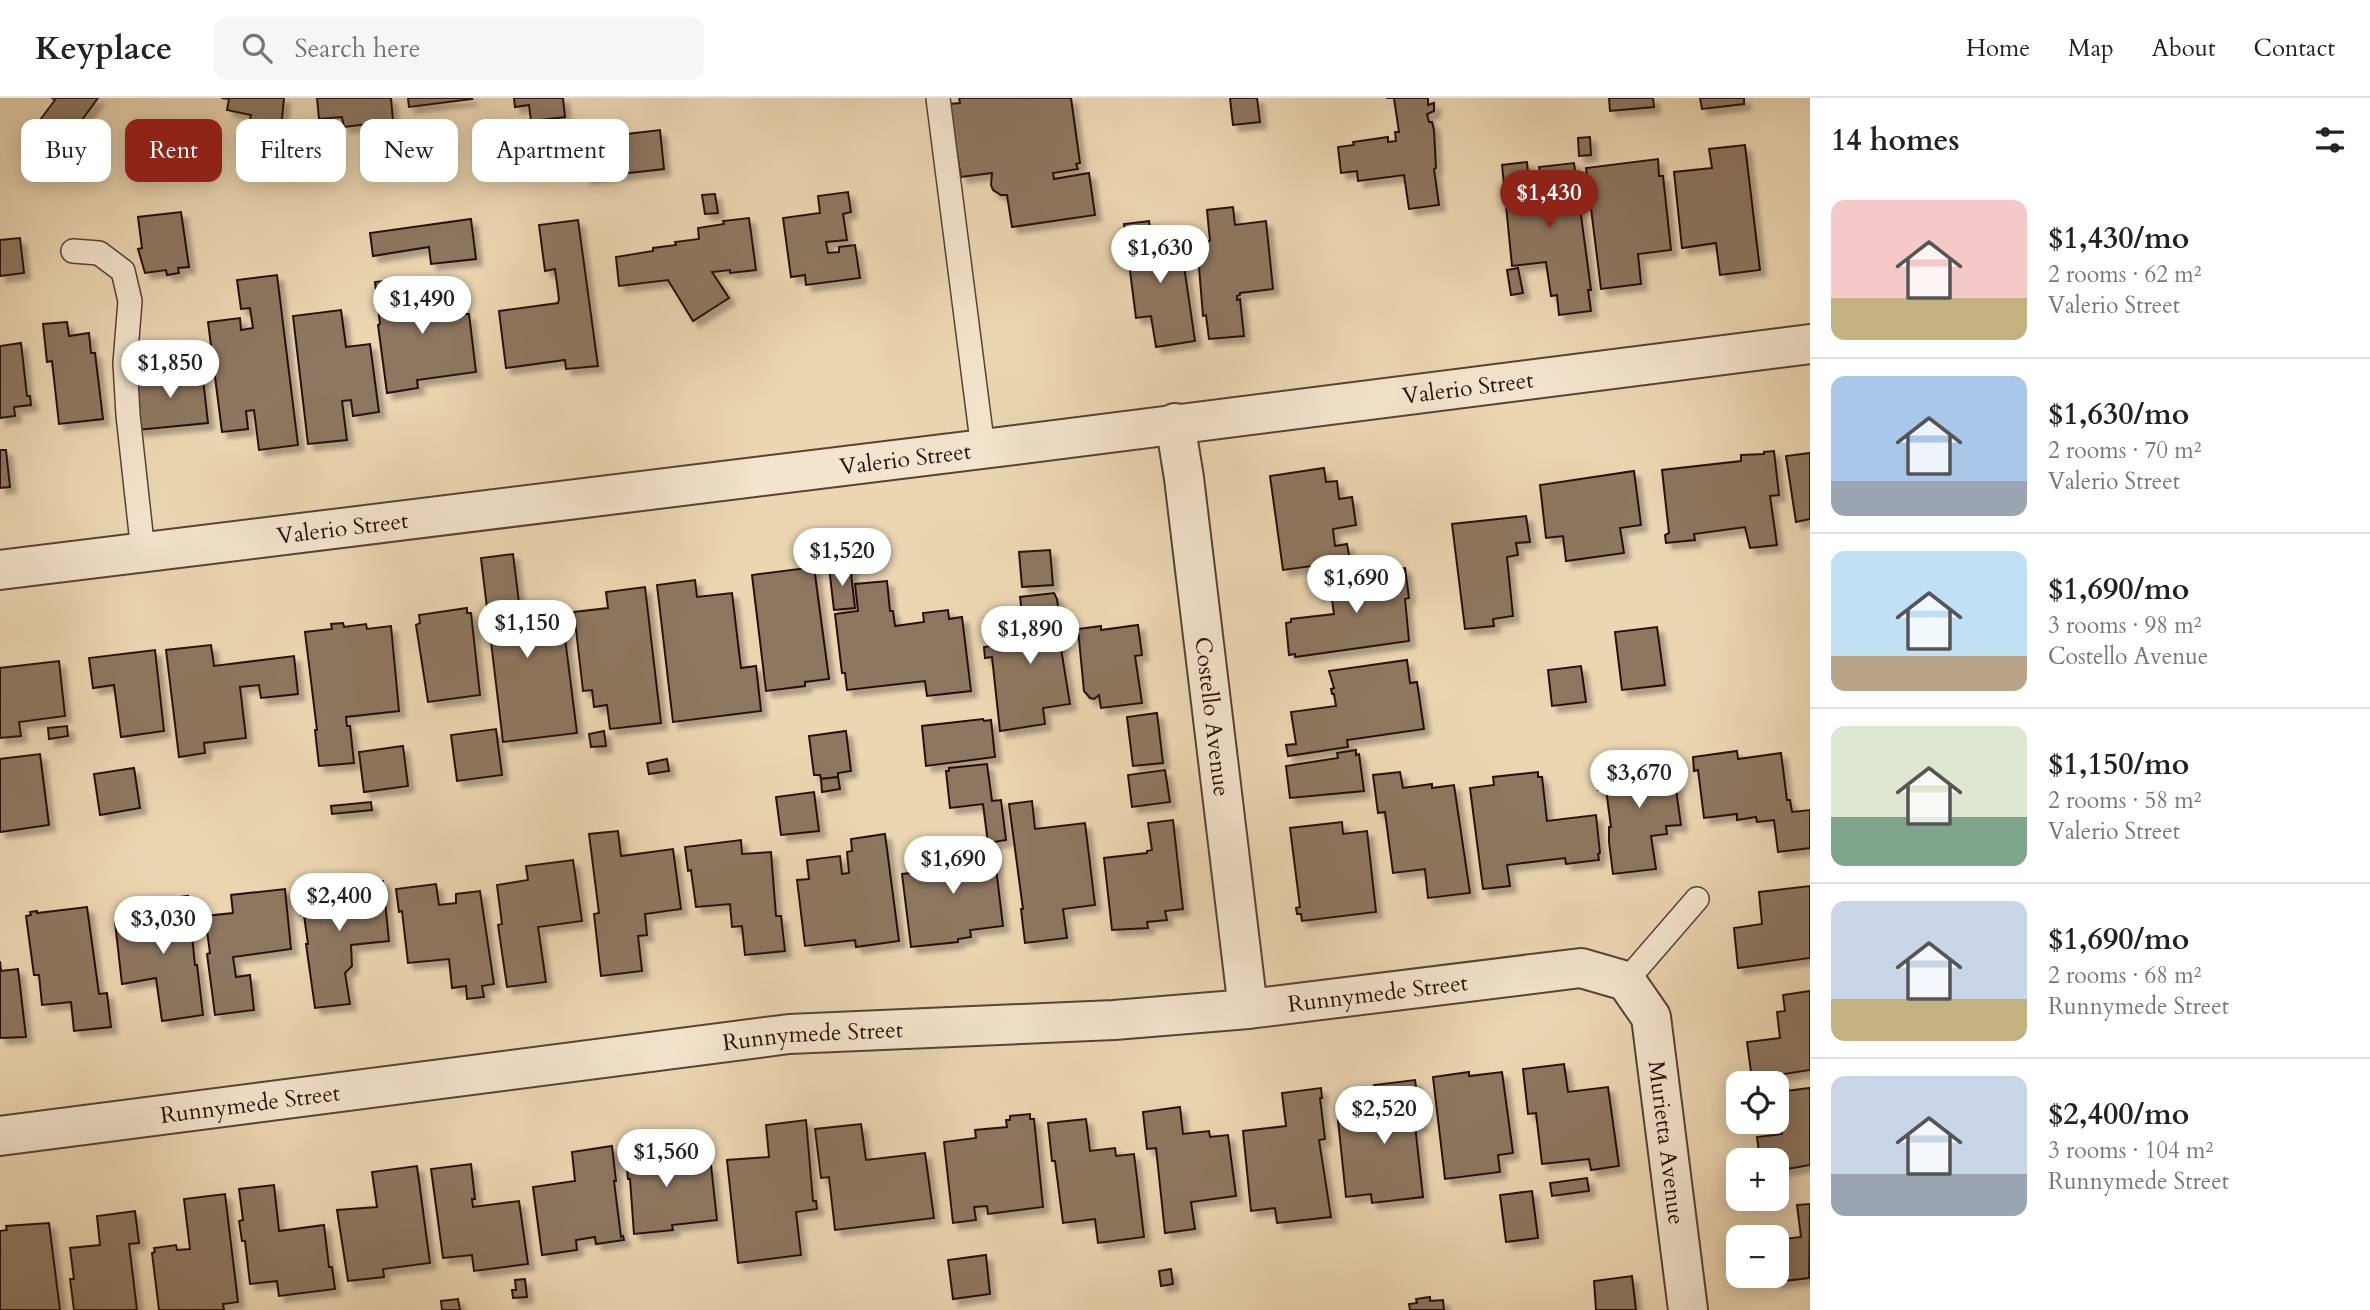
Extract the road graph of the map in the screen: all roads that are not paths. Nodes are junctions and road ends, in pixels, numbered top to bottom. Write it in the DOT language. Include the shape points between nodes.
graph roads {
  1 [pos="938,98"];
  2 [pos="73,251"];
  3 [pos="1810,344"];
  4 [pos="1175,423"];
  5 [pos="983,449"];
  6 [pos="143,552"];
  7 [pos="0,570"];
  8 [pos="1697,899"];
  9 [pos="1626,981"];
  10 [pos="1248,1009"];
  11 [pos="0,1136"];
  12 [pos="1688,1310"];
  1 -- 5 [label="lane"];
  2 -- 6 [label="lane" via="99,253 123,271 130,301 125,363"];
  3 -- 4 [label="street, Valerio Street"];
  4 -- 5 [label="street, Valerio Street"];
  4 -- 10 [label="street, Costello Avenue"];
  5 -- 6 [label="street, Valerio Street"];
  6 -- 7 [label="street, Valerio Street"];
  8 -- 9 [label="lane"];
  9 -- 10 [label="street, Runnymede Street" via="1581,968"];
  9 -- 12 [label="street, Murietta Avenue" via="1651,1017"];
  10 -- 11 [label="street, Runnymede Street" via="1114,1020 789,1034"];
}
